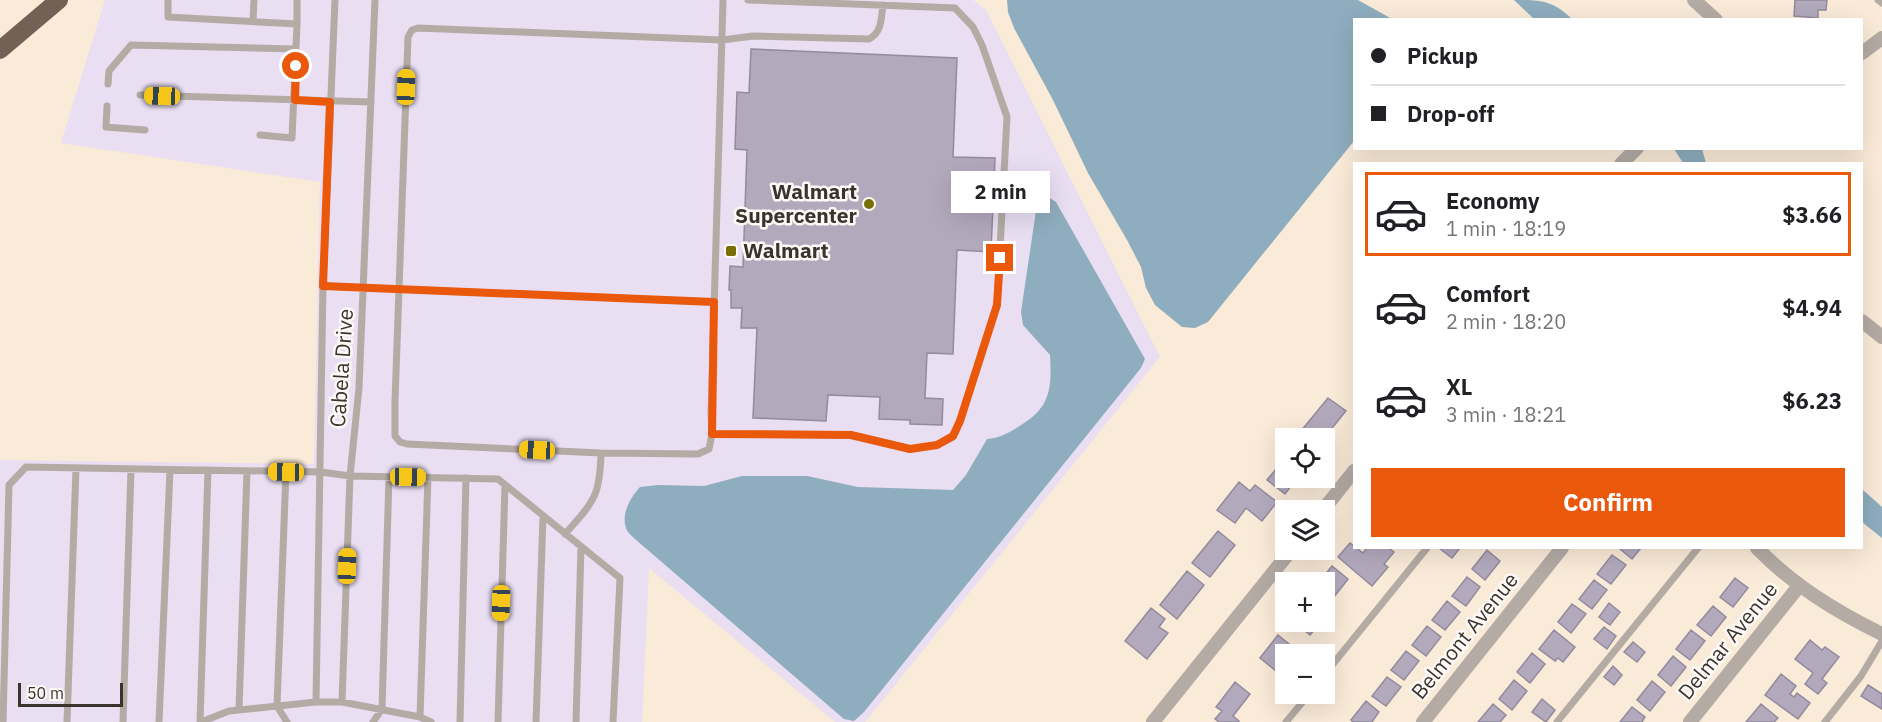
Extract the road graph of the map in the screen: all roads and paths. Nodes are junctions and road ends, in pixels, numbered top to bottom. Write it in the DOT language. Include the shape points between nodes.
graph roads {
  1 [pos="60,0"];
  2 [pos="168,0"];
  3 [pos="254,0"];
  4 [pos="297,0"];
  5 [pos="335,0"];
  6 [pos="375,0"];
  7 [pos="723,0"];
  8 [pos="748,0"];
  9 [pos="1694,0"];
  10 [pos="1878,0"];
  11 [pos="1882,3"];
  12 [pos="883,5"];
  13 [pos="1714,18"];
  14 [pos="253,21"];
  15 [pos="297,24"];
  16 [pos="1882,38"];
  17 [pos="722,40"];
  18 [pos="296,49"];
  19 [pos="0,50"];
  20 [pos="1863,52"];
  21 [pos="108,84"];
  22 [pos="140,95"];
  23 [pos="295,100"];
  24 [pos="330,102"];
  25 [pos="371,102"];
  26 [pos="107,106"];
  27 [pos="145,130"];
  28 [pos="260,135"];
  29 [pos="1634,151"];
  30 [pos="1623,162"];
  31 [pos="323,286"];
  32 [pos="363,288"];
  33 [pos="399,289"];
  34 [pos="714,302"];
  35 [pos="1863,322"];
  36 [pos="1882,337"];
  37 [pos="712,434"];
  38 [pos="601,453"];
  39 [pos="76,468"];
  40 [pos="131,469"];
  41 [pos="170,470"];
  42 [pos="207,470"];
  43 [pos="246,471"];
  44 [pos="286,472"];
  45 [pos="321,472"];
  46 [pos="1353,472"];
  47 [pos="350,476"];
  48 [pos="389,477"];
  49 [pos="428,477"];
  50 [pos="466,478"];
  51 [pos="505,484"];
  52 [pos="1331,500"];
  53 [pos="543,516"];
  54 [pos="565,534"];
  55 [pos="581,547"];
  56 [pos="1426,549"];
  57 [pos="1561,549"];
  58 [pos="1697,549"];
  59 [pos="1758,549"];
  60 [pos="1283,560"];
  61 [pos="1799,586"];
  62 [pos="1882,634"];
  63 [pos="1882,641"];
  64 [pos="1335,661"];
  65 [pos="316,702"];
  66 [pos="342,702"];
  67 [pos="1301,704"];
  68 [pos="277,706"];
  69 [pos="239,710"];
  70 [pos="382,710"];
  71 [pos="420,717"];
  72 [pos="3,722"];
  73 [pos="67,722"];
  74 [pos="123,722"];
  75 [pos="159,722"];
  76 [pos="200,722"];
  77 [pos="287,722"];
  78 [pos="373,722"];
  79 [pos="430,722"];
  80 [pos="460,722"];
  81 [pos="498,722"];
  82 [pos="536,722"];
  83 [pos="576,722"];
  84 [pos="613,722"];
  85 [pos="1153,722"];
  86 [pos="1287,722"];
  87 [pos="1423,722"];
  88 [pos="1557,722"];
  89 [pos="1690,722"];
  90 [pos="1825,722"];
  1 -- 19 [label="highway"];
  2 -- 14 [label="lane" via="168,17"];
  3 -- 14 [label="lane"];
  4 -- 15 [label="lane"];
  5 -- 24 [label="lane, Cabela Drive"];
  6 -- 25 [label="lane, Cabela Drive"];
  7 -- 17 [label="lane"];
  8 -- 12 [label="lane"];
  9 -- 13 [label="street"];
  10 -- 11 [label="lane"];
  12 -- 17 [label="lane" via="880,27 869,39 753,36"];
  12 -- 37 [label="lane" via="955,8 973,27 982,45 1007,117 997,305 960,421 953,436 937,445 910,449 851,435"];
  14 -- 15 [label="lane"];
  15 -- 18 [label="lane"];
  16 -- 20 [label="street"];
  17 -- 33 [label="lane" via="411,30"];
  17 -- 34 [label="lane"];
  18 -- 21 [label="lane" via="131,45 109,71"];
  18 -- 23 [label="lane"];
  22 -- 23 [label="lane"];
  23 -- 24 [label="lane"];
  23 -- 28 [label="lane" via="292,138"];
  24 -- 25 [label="lane"];
  24 -- 31 [label="lane, Cabela Drive"];
  25 -- 32 [label="lane, Cabela Drive"];
  26 -- 27 [label="lane" via="106,127"];
  29 -- 30 [label="street"];
  31 -- 32 [label="lane"];
  31 -- 45 [label="lane, Cabela Drive"];
  32 -- 33 [label="lane"];
  32 -- 47 [label="lane, Cabela Drive"];
  33 -- 34 [label="lane"];
  33 -- 38 [label="lane" via="394,401 395,436 400,442"];
  34 -- 37 [label="lane"];
  35 -- 36 [label="street"];
  37 -- 38 [label="lane" via="709,449 698,454"];
  38 -- 54 [label="lane" via="598,489"];
  39 -- 40 [label="lane"];
  39 -- 72 [label="lane" via="26,467 9,485"];
  39 -- 73 [label="lane"];
  40 -- 41 [label="lane"];
  40 -- 74 [label="lane"];
  41 -- 42 [label="lane"];
  41 -- 75 [label="lane"];
  42 -- 43 [label="lane"];
  42 -- 76 [label="lane"];
  43 -- 44 [label="lane"];
  43 -- 69 [label="lane"];
  44 -- 45 [label="lane"];
  44 -- 68 [label="lane"];
  45 -- 47 [label="lane"];
  45 -- 65 [label="lane, Cabela Drive"];
  46 -- 52 [label="street"];
  47 -- 48 [label="lane"];
  47 -- 66 [label="lane, Cabela Drive"];
  48 -- 49 [label="lane"];
  48 -- 70 [label="lane"];
  49 -- 50 [label="lane"];
  49 -- 71 [label="lane"];
  50 -- 51 [label="lane" via="498,479"];
  50 -- 80 [label="lane"];
  51 -- 53 [label="lane"];
  51 -- 81 [label="lane"];
  53 -- 54 [label="lane"];
  53 -- 82 [label="lane"];
  54 -- 55 [label="lane"];
  55 -- 83 [label="lane"];
  55 -- 84 [label="lane" via="620,578"];
  56 -- 64 [label="lane"];
  57 -- 87 [label="street, Belmont Avenue"];
  58 -- 88 [label="lane"];
  59 -- 61 [label="street"];
  60 -- 85 [label="street"];
  61 -- 62 [label="street"];
  61 -- 89 [label="street, Delmar Avenue"];
  63 -- 90 [label="lane"];
  65 -- 66 [label="lane"];
  65 -- 68 [label="lane"];
  66 -- 70 [label="lane"];
  67 -- 86 [label="lane"];
  68 -- 69 [label="lane"];
  68 -- 77 [label="lane"];
  69 -- 76 [label="lane"];
  70 -- 71 [label="lane"];
  70 -- 78 [label="lane"];
  71 -- 79 [label="lane"];
}
